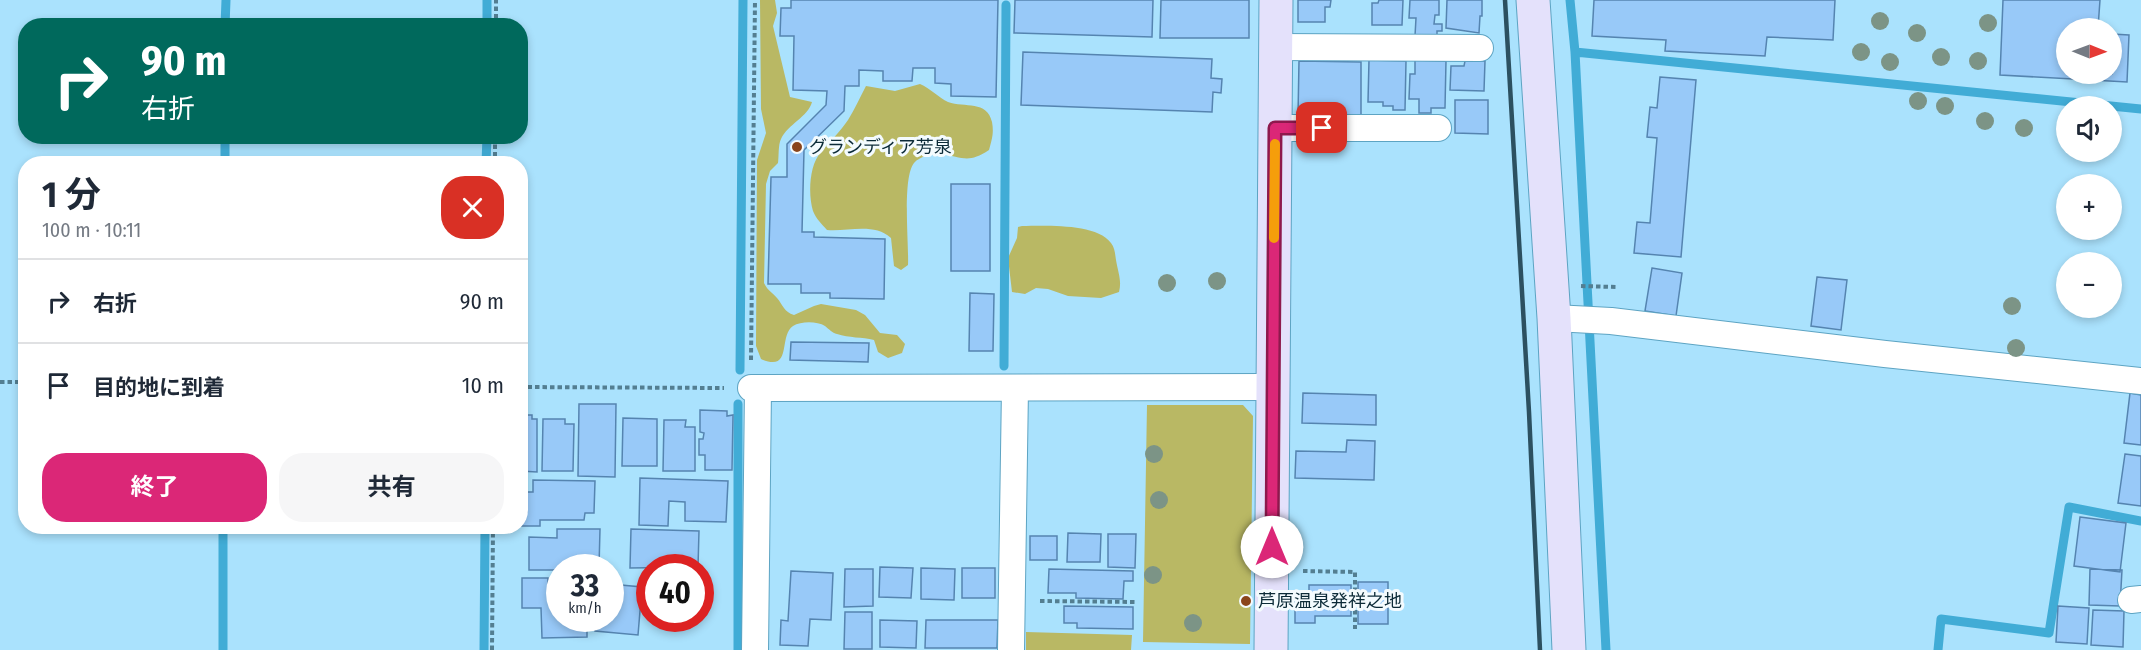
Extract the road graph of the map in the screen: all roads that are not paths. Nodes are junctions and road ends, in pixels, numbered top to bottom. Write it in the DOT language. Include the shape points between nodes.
graph roads {
  1 [pos="1276,0"];
  2 [pos="1533,0"];
  3 [pos="1275,48"];
  4 [pos="1480,48"];
  5 [pos="1275,128"];
  6 [pos="1438,128"];
  7 [pos="1565,319"];
  8 [pos="2141,381"];
  9 [pos="1273,387"];
  10 [pos="1016,388"];
  11 [pos="755,650"];
  12 [pos="1011,650"];
  13 [pos="1271,650"];
  14 [pos="1569,650"];
  1 -- 3 [label="street"];
  2 -- 7 [label="street"];
  3 -- 4 [label="street"];
  3 -- 5 [label="street"];
  5 -- 6 [label="street"];
  5 -- 9 [label="street"];
  7 -- 8 [label="street"];
  7 -- 14 [label="street"];
  9 -- 10 [label="street"];
  9 -- 13 [label="street"];
  10 -- 11 [label="street" via="754,388"];
  10 -- 12 [label="street"];
}
